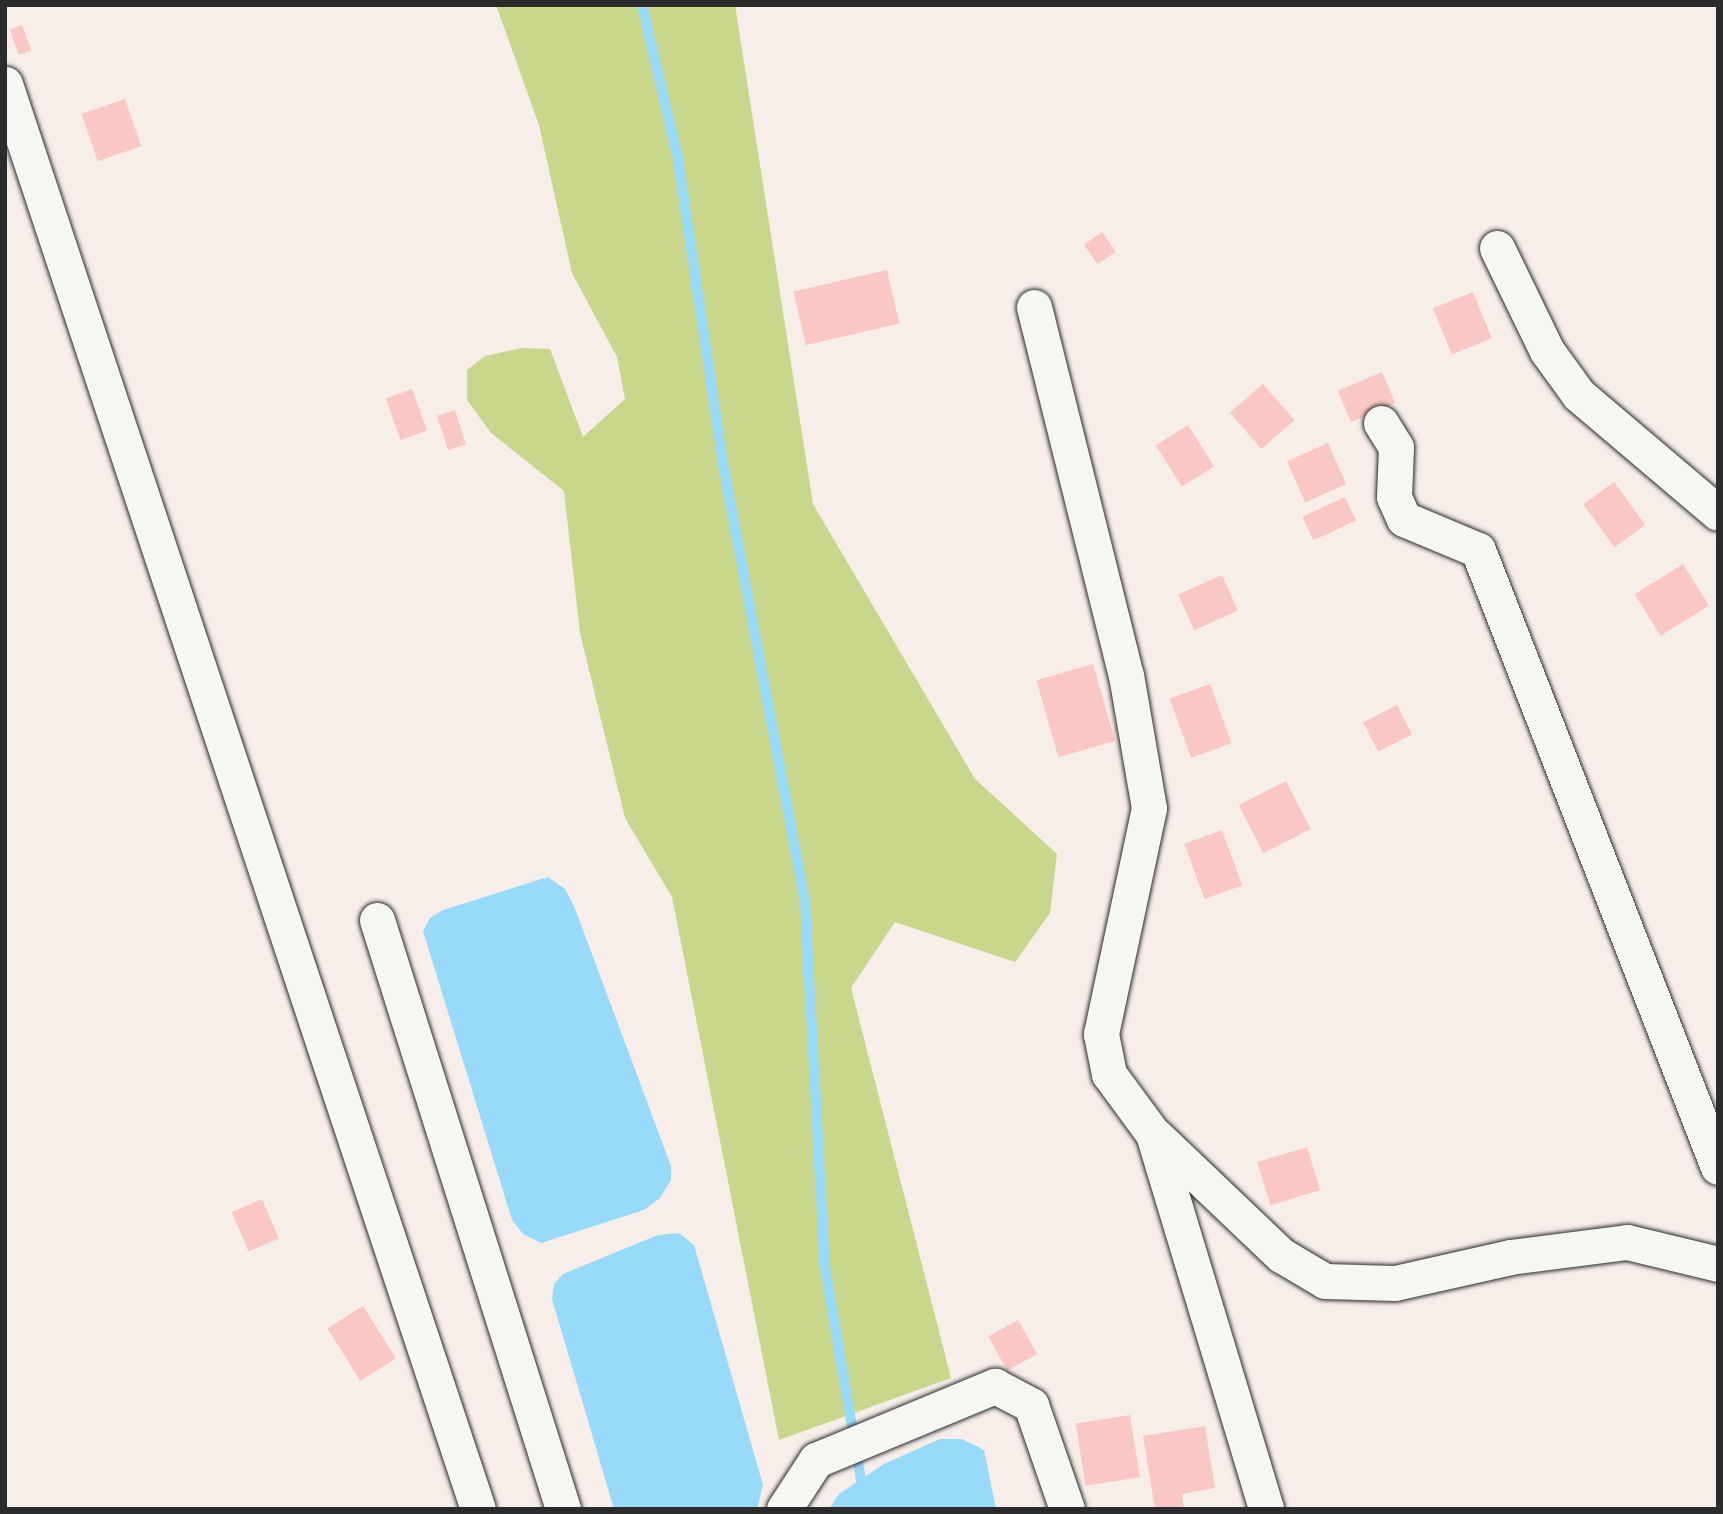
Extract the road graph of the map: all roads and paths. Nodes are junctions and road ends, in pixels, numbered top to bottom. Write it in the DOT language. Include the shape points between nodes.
graph roads {
  1 [pos="5,84"];
  2 [pos="1497,248"];
  3 [pos="1034,307"];
  4 [pos="1381,424"];
  5 [pos="1718,513"];
  6 [pos="377,920"];
  7 [pos="1153,1134"];
  8 [pos="1718,1167"];
  9 [pos="1718,1264"];
  10 [pos="478,1509"];
  11 [pos="563,1509"];
  12 [pos="784,1509"];
  13 [pos="1067,1509"];
  14 [pos="1266,1509"];
  1 -- 10 [label="street"];
  2 -- 5 [label="street" via="1547,351 1579,395"];
  3 -- 7 [label="street" via="1126,675 1149,808 1101,1034 1109,1074"];
  4 -- 8 [label="street" via="1396,447 1394,497 1404,519 1478,550"];
  6 -- 11 [label="street"];
  7 -- 9 [label="street" via="1281,1255 1325,1281 1395,1283 1510,1257 1627,1242"];
  7 -- 14 [label="street"];
  12 -- 13 [label="street" via="816,1460 995,1386 1031,1405"];
}
